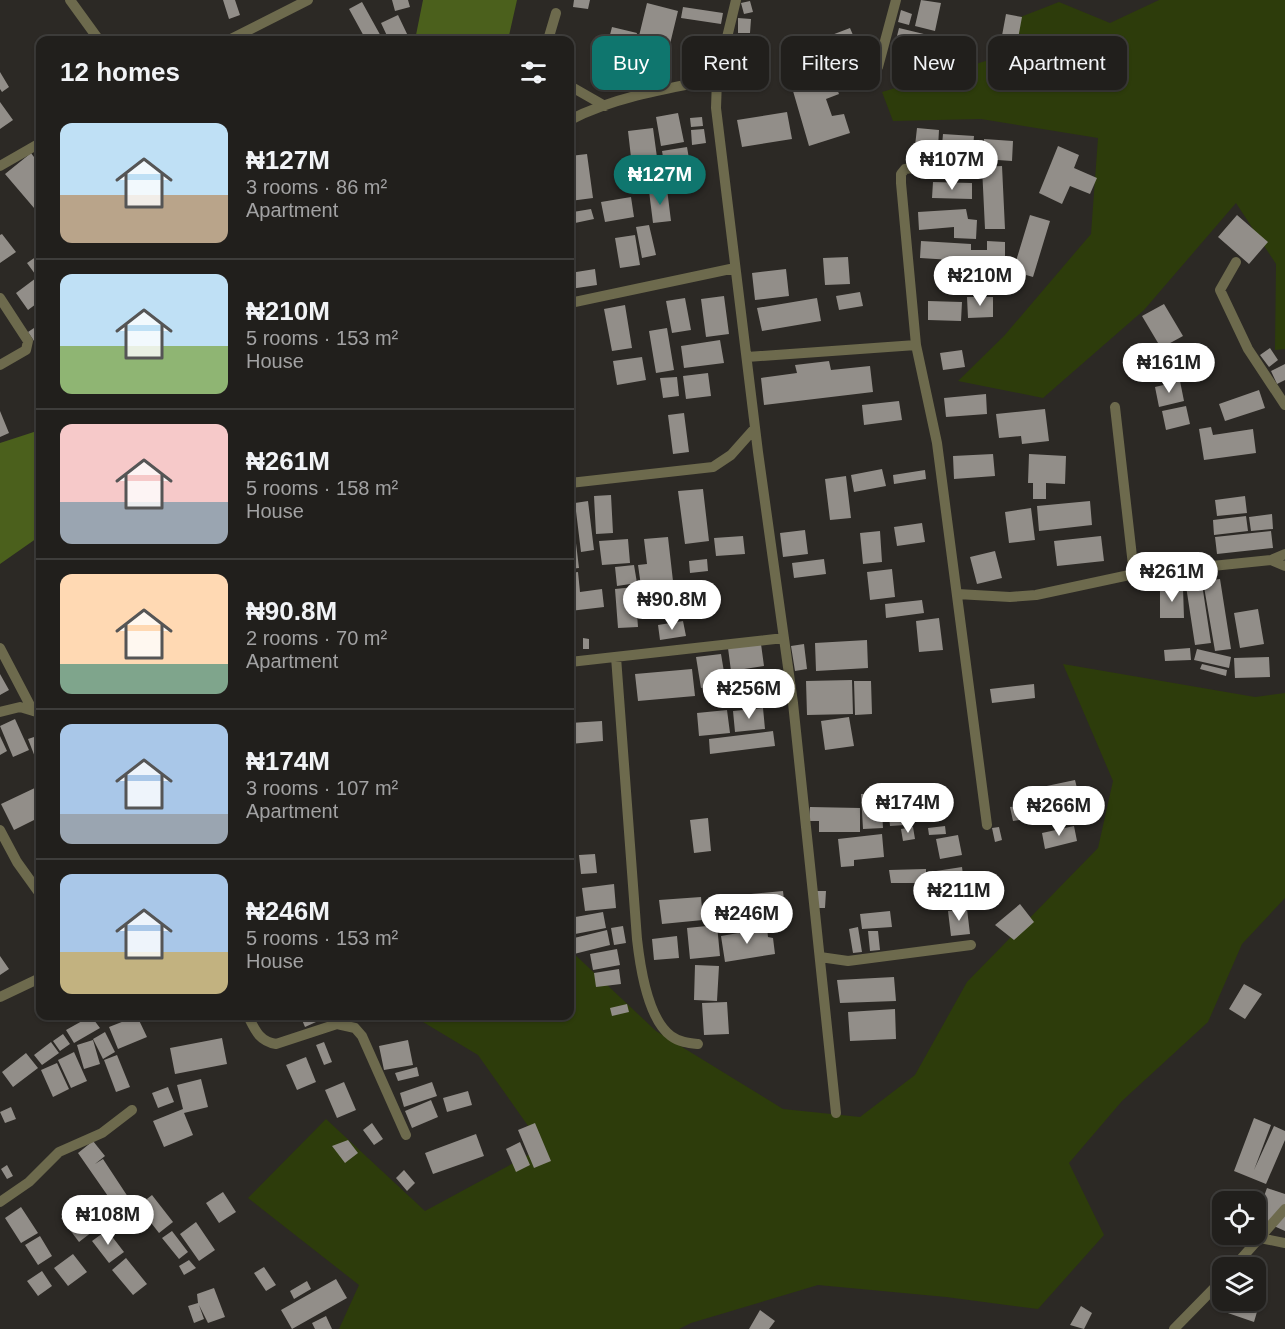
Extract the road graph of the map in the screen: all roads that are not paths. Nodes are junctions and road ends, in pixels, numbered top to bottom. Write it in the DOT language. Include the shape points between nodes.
graph roads {
  1 [pos="70,0"];
  2 [pos="308,0"];
  3 [pos="736,0"];
  4 [pos="896,0"];
  5 [pos="556,13"];
  6 [pos="96,36"];
  7 [pos="237,36"];
  8 [pos="549,36"];
  9 [pos="727,36"];
  10 [pos="880,60"];
  11 [pos="682,86"];
  12 [pos="574,88"];
  13 [pos="717,90"];
  14 [pos="605,106"];
  15 [pos="574,118"];
  16 [pos="36,145"];
  17 [pos="936,165"];
  18 [pos="0,166"];
  19 [pos="1236,262"];
  20 [pos="735,268"];
  21 [pos="0,298"];
  22 [pos="574,302"];
  23 [pos="916,345"];
  24 [pos="747,357"];
  25 [pos="0,365"];
  26 [pos="1285,405"];
  27 [pos="1115,407"];
  28 [pos="755,428"];
  29 [pos="574,483"];
  30 [pos="1285,554"];
  31 [pos="1271,560"];
  32 [pos="1285,566"];
  33 [pos="1134,574"];
  34 [pos="957,594"];
  35 [pos="784,638"];
  36 [pos="0,648"];
  37 [pos="615,657"];
  38 [pos="574,662"];
  39 [pos="36,710"];
  40 [pos="0,712"];
  41 [pos="36,712"];
  42 [pos="987,825"];
  43 [pos="0,830"];
  44 [pos="36,888"];
  45 [pos="971,945"];
  46 [pos="820,957"];
  47 [pos="36,980"];
  48 [pos="0,997"];
  49 [pos="250,1020"];
  50 [pos="698,1044"];
  51 [pos="132,1110"];
  52 [pos="836,1113"];
  53 [pos="406,1135"];
  54 [pos="0,1202"];
  55 [pos="1285,1209"];
  56 [pos="1266,1231"];
  57 [pos="1266,1239"];
  58 [pos="1285,1243"];
  59 [pos="1254,1245"];
  60 [pos="1243,1257"];
  61 [pos="1212,1290"];
  62 [pos="1174,1329"];
  1 -- 6 [label="street"];
  2 -- 7 [label="street"];
  3 -- 9 [label="street"];
  4 -- 10 [label="street"];
  5 -- 8 [label="street"];
  11 -- 14 [label="street"];
  12 -- 14 [label="street"];
  13 -- 20 [label="street"];
  14 -- 15 [label="street"];
  16 -- 18 [label="street"];
  17 -- 23 [label="street" via="905,169 901,174"];
  19 -- 26 [label="street" via="1220,290 1248,349"];
  20 -- 22 [label="street"];
  20 -- 24 [label="street"];
  21 -- 25 [label="street" via="28,341 26,350"];
  23 -- 24 [label="street"];
  23 -- 34 [label="street" via="937,443"];
  24 -- 28 [label="street"];
  27 -- 33 [label="street"];
  28 -- 29 [label="street" via="731,455 713,467"];
  28 -- 35 [label="street"];
  30 -- 31 [label="street"];
  31 -- 32 [label="street"];
  31 -- 33 [label="street"];
  33 -- 34 [label="street" via="1036,595"];
  34 -- 42 [label="street"];
  35 -- 37 [label="street"];
  35 -- 46 [label="street"];
  36 -- 39 [label="street"];
  37 -- 38 [label="street"];
  37 -- 50 [label="street" via="643,981 667,1032"];
  40 -- 41 [label="street" via="20,707"];
  43 -- 44 [label="street"];
  45 -- 46 [label="street" via="848,962"];
  46 -- 52 [label="street"];
  47 -- 48 [label="street"];
  49 -- 53 [label="street" via="259,1036 276,1044 337,1024 355,1028"];
  51 -- 54 [label="street" via="102,1133 59,1152 29,1182"];
  55 -- 56 [label="street"];
  57 -- 58 [label="street"];
  59 -- 60 [label="street"];
  61 -- 62 [label="street"];
}
